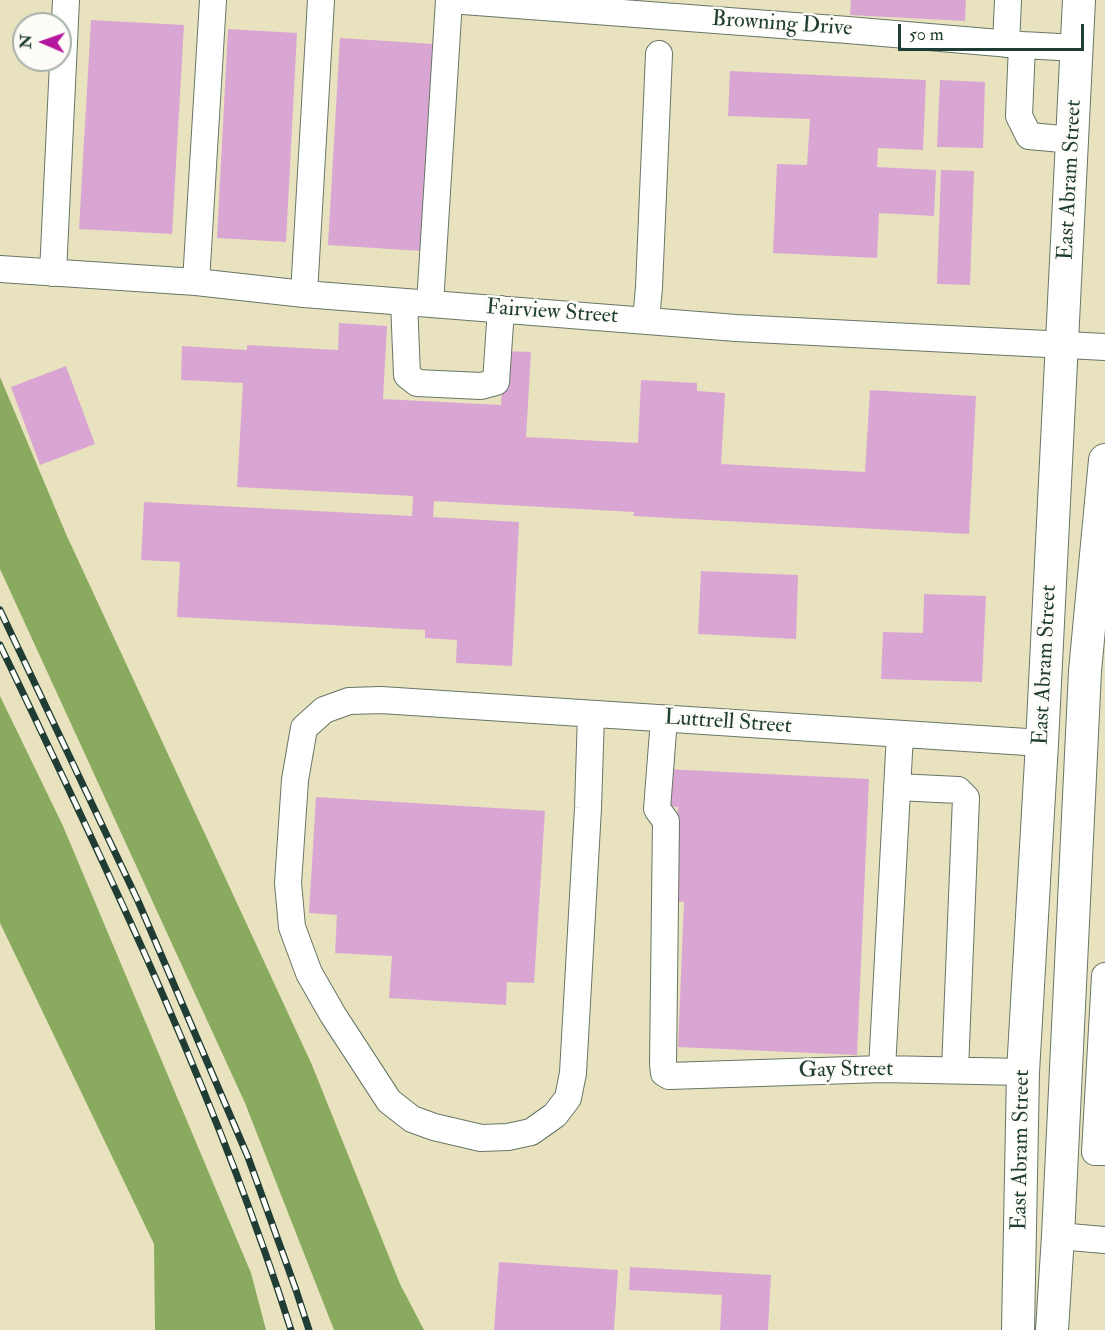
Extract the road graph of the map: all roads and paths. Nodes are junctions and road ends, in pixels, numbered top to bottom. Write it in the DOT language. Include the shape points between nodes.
graph roads {
  1 [pos="66,0"];
  2 [pos="213,0"];
  3 [pos="321,0"];
  4 [pos="449,0"];
  5 [pos="1008,0"];
  6 [pos="1079,0"];
  7 [pos="1014,45"];
  8 [pos="1077,48"];
  9 [pos="659,54"];
  10 [pos="1073,140"];
  11 [pos="0,269"];
  12 [pos="53,273"];
  13 [pos="196,282"];
  14 [pos="304,294"];
  15 [pos="404,302"];
  16 [pos="430,304"];
  17 [pos="501,309"];
  18 [pos="646,321"];
  19 [pos="1062,344"];
  20 [pos="1105,346"];
  21 [pos="1105,460"];
  22 [pos="1095,691"];
  23 [pos="591,714"];
  24 [pos="664,719"];
  25 [pos="900,734"];
  26 [pos="1042,743"];
  27 [pos="897,787"];
  28 [pos="1105,976"];
  29 [pos="882,1069"];
  30 [pos="955,1070"];
  31 [pos="1023,1072"];
  32 [pos="1066,1074"];
  33 [pos="1102,1075"];
  34 [pos="1105,1152"];
  35 [pos="1058,1236"];
  36 [pos="1105,1240"];
  37 [pos="1018,1330"];
  38 [pos="1052,1330"];
  1 -- 12 [label="street"];
  2 -- 13 [label="street"];
  3 -- 14 [label="street"];
  4 -- 7 [label="street, Browning Drive"];
  4 -- 16 [label="street"];
  5 -- 7 [label="street"];
  6 -- 8 [label="main road, East Abram Street"];
  7 -- 8 [label="street, Browning Drive"];
  7 -- 10 [label="street" via="1019,116 1029,136"];
  8 -- 10 [label="main road, East Abram Street"];
  9 -- 18 [label="street"];
  10 -- 19 [label="main road, East Abram Street"];
  11 -- 12 [label="street, Fairview Street"];
  12 -- 13 [label="street, Fairview Street"];
  13 -- 14 [label="street, Fairview Street"];
  14 -- 15 [label="street, Fairview Street"];
  15 -- 16 [label="street, Fairview Street"];
  15 -- 17 [label="street" via="406,375 417,382 482,386 496,382"];
  16 -- 17 [label="street, Fairview Street"];
  17 -- 18 [label="street, Fairview Street"];
  18 -- 19 [label="street, Fairview Street"];
  19 -- 20 [label="street, Fairview Street"];
  19 -- 26 [label="main road, East Abram Street"];
  21 -- 22 [label="main road, East Abram Street" via="1085,671"];
  22 -- 26 [label="main road"];
  22 -- 32 [label="main road, East Abram Street"];
  23 -- 23 [label="street, Luttrell Street" via="349,701 324,710 304,728 295,780 288,883 292,927 309,973 333,1015 389,1101 412,1119 481,1138 508,1137 531,1132 555,1115 567,1098 573,1073"];
  23 -- 24 [label="street, Luttrell Street"];
  24 -- 25 [label="street, Luttrell Street"];
  24 -- 29 [label="street, Gay Street" via="657,809 666,821 664,1073 669,1076"];
  25 -- 26 [label="street, Luttrell Street"];
  25 -- 27 [label="street"];
  26 -- 31 [label="main road, East Abram Street"];
  27 -- 29 [label="street"];
  27 -- 30 [label="street" via="958,790 966,798"];
  28 -- 33 [label="street"];
  29 -- 30 [label="street, Gay Street"];
  30 -- 31 [label="street, Gay Street"];
  31 -- 32 [label="main road"];
  31 -- 37 [label="main road, East Abram Street"];
  32 -- 33 [label="street"];
  32 -- 35 [label="main road, East Abram Street"];
  33 -- 34 [label="street" via="1095,1152"];
  35 -- 36 [label="street"];
  35 -- 38 [label="main road, East Abram Street"];
}
